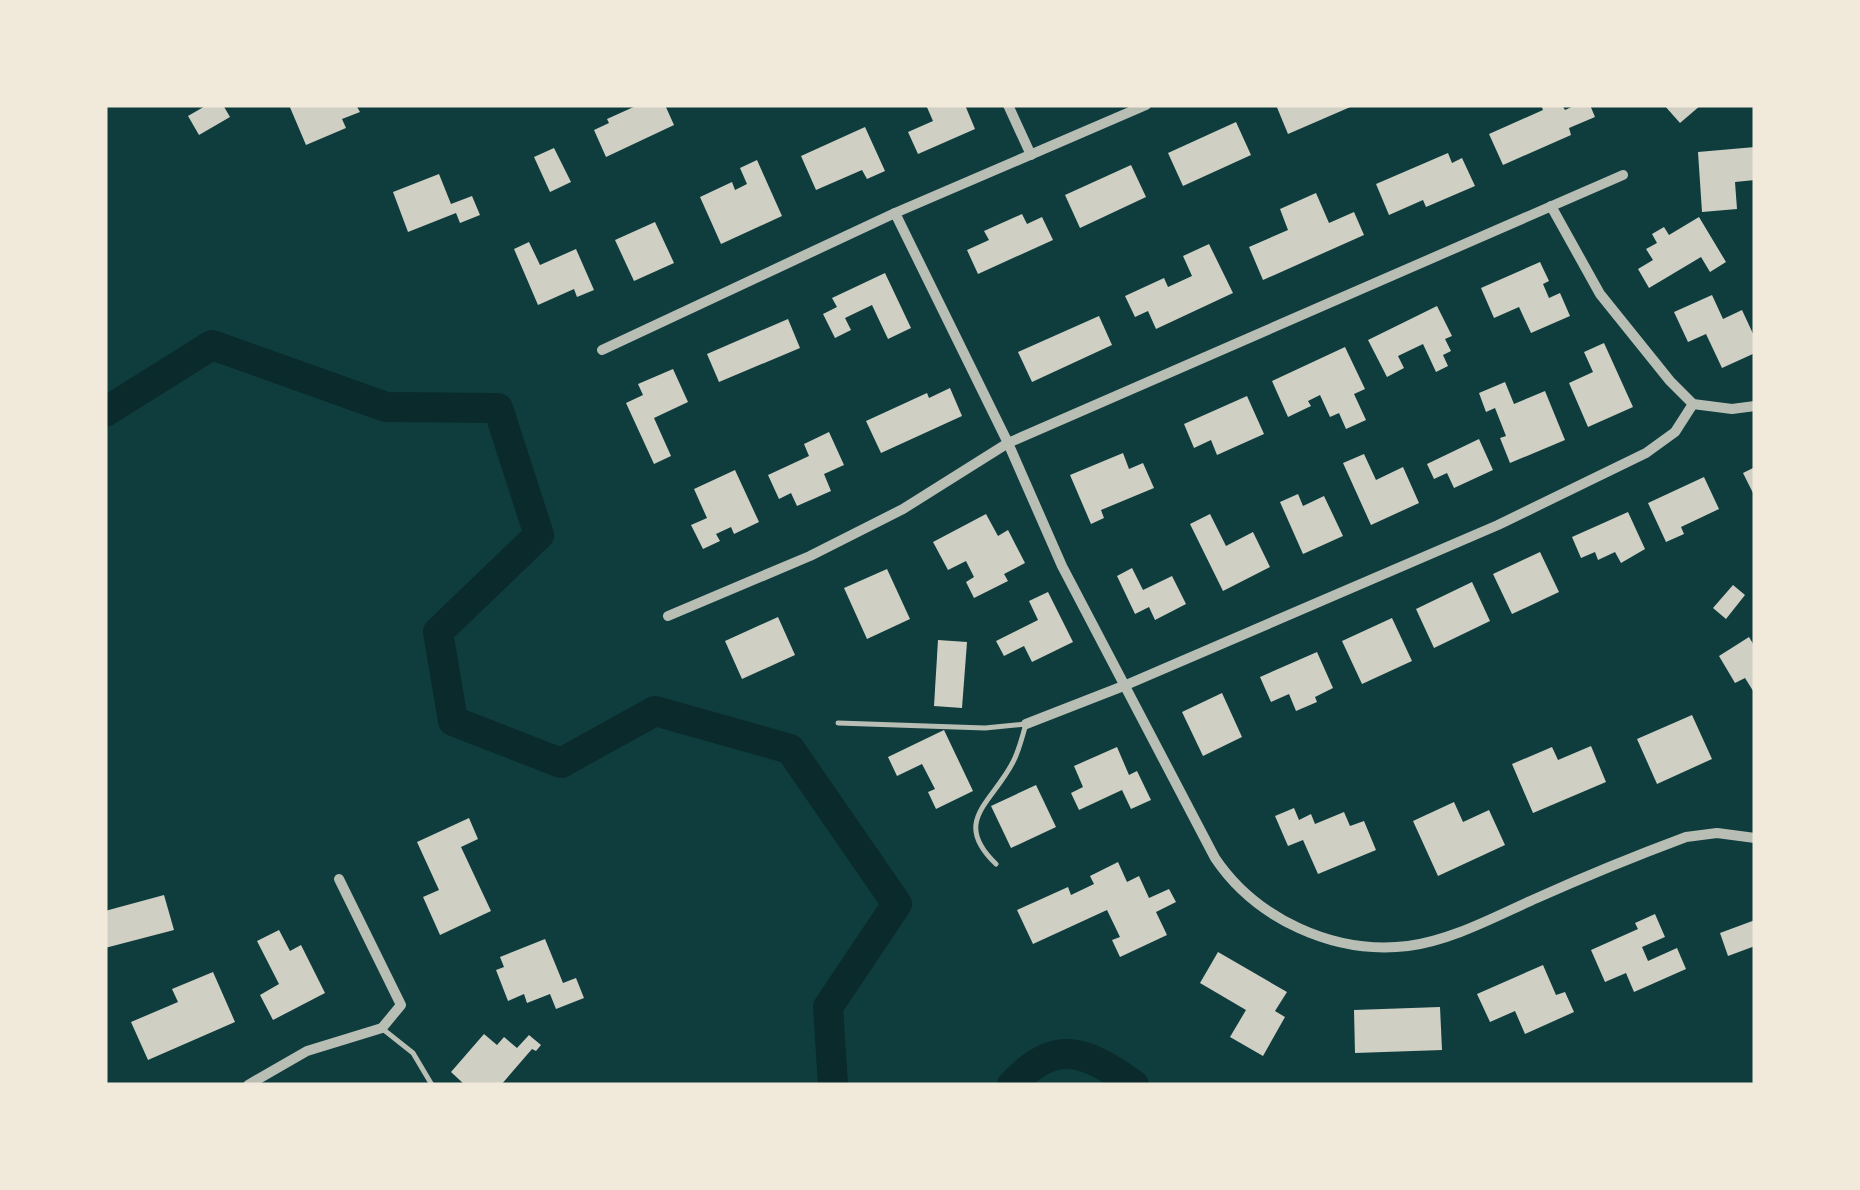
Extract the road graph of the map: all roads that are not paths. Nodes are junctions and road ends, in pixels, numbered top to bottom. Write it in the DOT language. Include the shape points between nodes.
graph roads {
  1 [pos="1008,105"];
  2 [pos="1146,105"];
  3 [pos="1030,154"];
  4 [pos="1623,175"];
  5 [pos="1551,206"];
  6 [pos="895,214"];
  7 [pos="602,350"];
  8 [pos="1693,404"];
  9 [pos="1755,406"];
  10 [pos="1008,443"];
  11 [pos="668,616"];
  12 [pos="1126,684"];
  13 [pos="838,723"];
  14 [pos="1026,724"];
  15 [pos="1755,838"];
  16 [pos="996,864"];
  17 [pos="339,879"];
  18 [pos="382,1028"];
  19 [pos="248,1085"];
  20 [pos="432,1085"];
  1 -- 3 [label="street"];
  2 -- 3 [label="street"];
  3 -- 6 [label="street"];
  4 -- 5 [label="street"];
  5 -- 8 [label="street" via="1600,294"];
  5 -- 10 [label="street"];
  6 -- 7 [label="street"];
  6 -- 10 [label="street"];
  8 -- 9 [label="street"];
  8 -- 12 [label="street" via="1675,432 1646,453"];
  10 -- 11 [label="street" via="903,509"];
  10 -- 12 [label="street" via="1062,566"];
  12 -- 14 [label="street"];
  12 -- 15 [label="street" via="1232,883 1266,911 1332,940 1390,947 1437,940 1686,836"];
  13 -- 14 [label="lane"];
  14 -- 16 [label="lane" via="1016,758 977,817 980,849"];
  17 -- 18 [label="street" via="401,1005"];
  18 -- 19 [label="street" via="307,1051"];
  18 -- 20 [label="lane" via="413,1053"];
}
